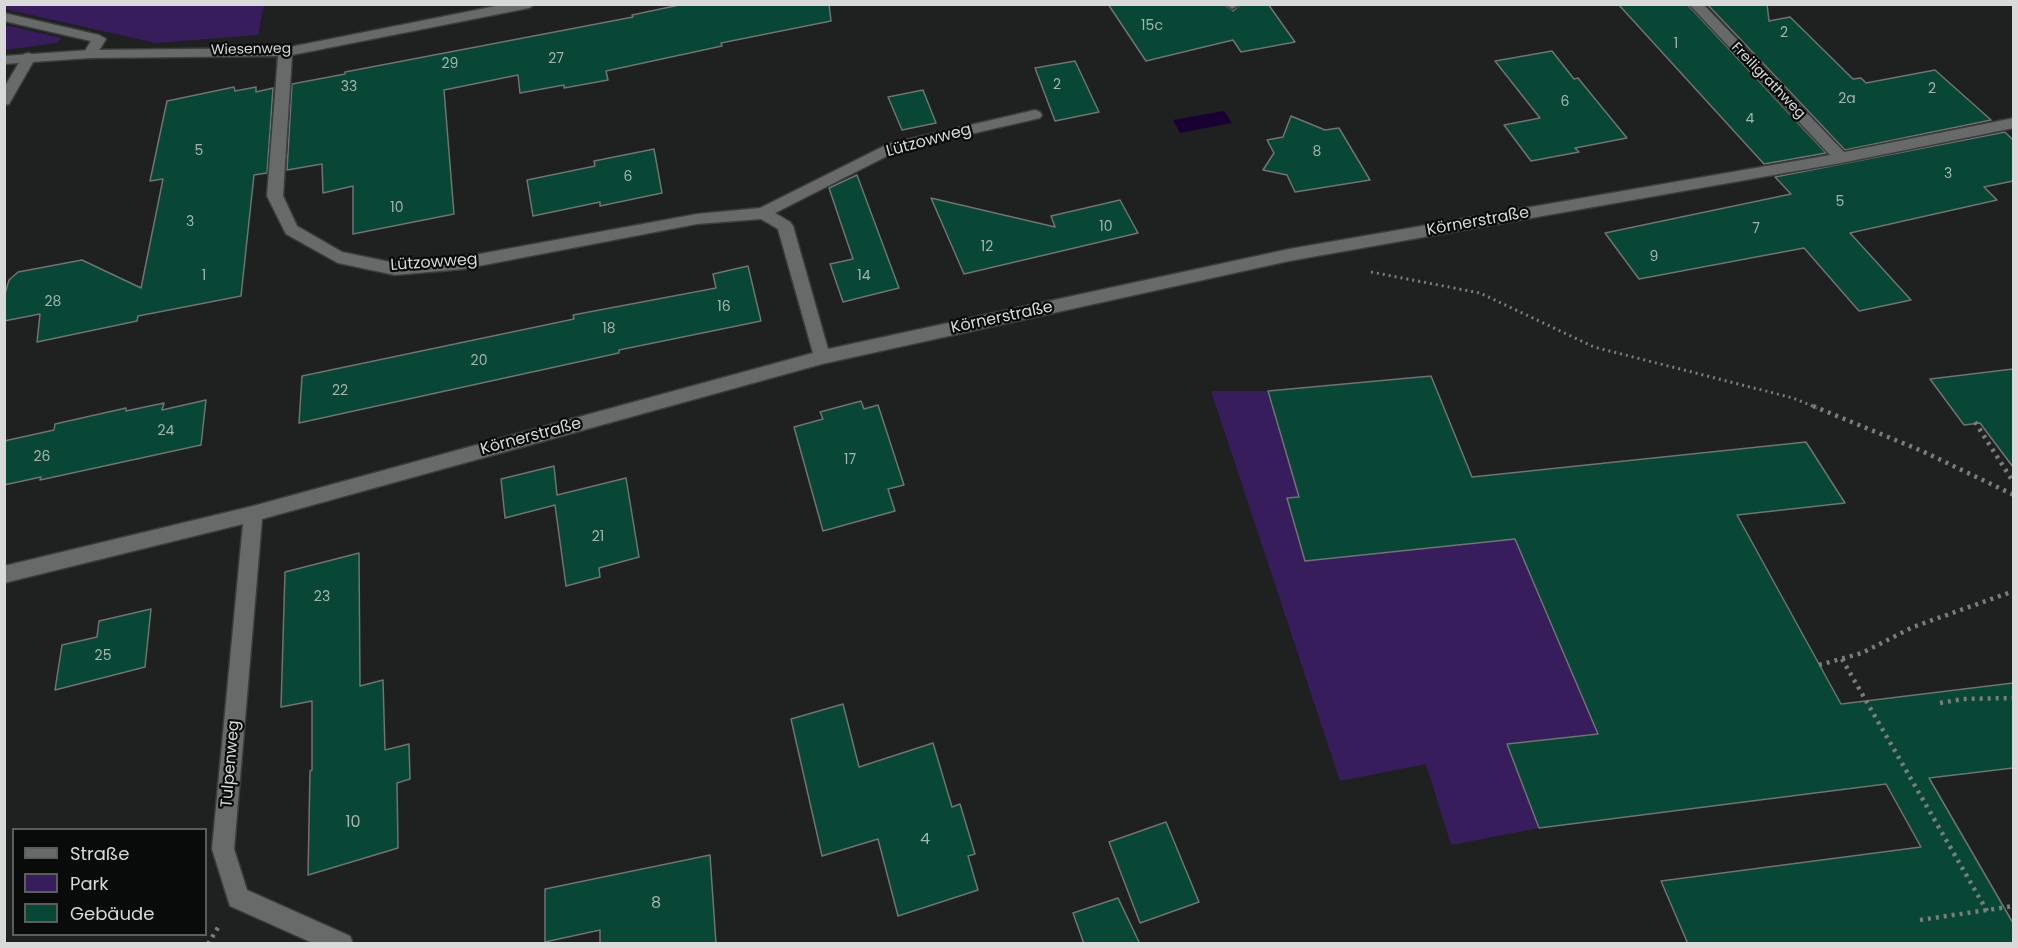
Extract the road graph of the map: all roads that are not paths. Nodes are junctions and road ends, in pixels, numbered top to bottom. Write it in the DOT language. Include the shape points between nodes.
graph roads {
  1 [pos="529,4"];
  2 [pos="1695,4"];
  3 [pos="4,17"];
  4 [pos="285,52"];
  5 [pos="90,54"];
  6 [pos="29,57"];
  7 [pos="4,60"];
  8 [pos="4,101"];
  9 [pos="1035,115"];
  10 [pos="2013,123"];
  11 [pos="1841,158"];
  12 [pos="763,213"];
  13 [pos="822,357"];
  14 [pos="253,514"];
  15 [pos="4,575"];
  16 [pos="342,944"];
  1 -- 4 [label="street, Wiesenweg"];
  2 -- 11 [label="street, Freiligrathweg"];
  3 -- 5 [label="street" via="99,39"];
  4 -- 5 [label="street, Wiesenweg"];
  4 -- 12 [label="street, Lützowweg" via="275,196 291,230 338,257 395,269 464,263 697,219"];
  5 -- 6 [label="street, Wiesenweg"];
  6 -- 7 [label="street, Wiesenweg"];
  6 -- 8 [label="street"];
  9 -- 12 [label="street, Lützowweg" via="893,147"];
  10 -- 11 [label="street, Körnerstraße"];
  11 -- 13 [label="street, Körnerstraße" via="1289,255"];
  12 -- 13 [label="street" via="785,226"];
  13 -- 14 [label="street, Körnerstraße"];
  14 -- 15 [label="street, Körnerstraße"];
  14 -- 16 [label="street, Tulpenweg" via="224,849 238,898"];
}
